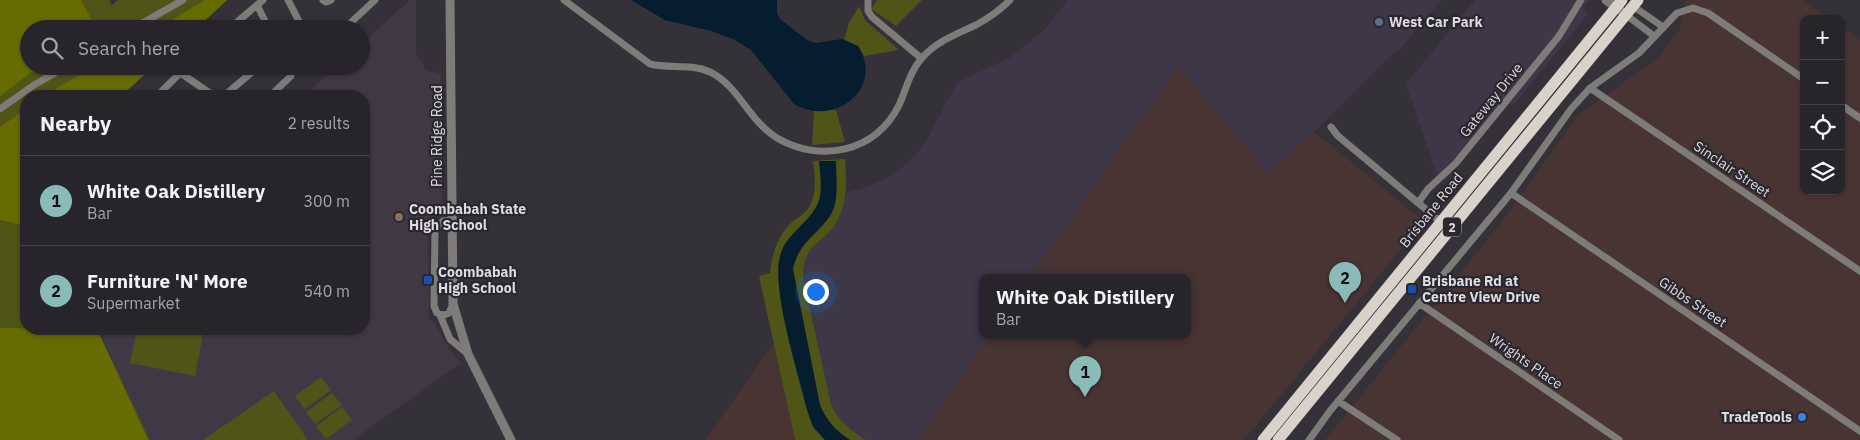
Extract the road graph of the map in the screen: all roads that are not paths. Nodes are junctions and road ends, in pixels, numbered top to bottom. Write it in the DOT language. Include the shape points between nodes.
graph roads {
  1 [pos="183,0"];
  2 [pos="288,0"];
  3 [pos="323,0"];
  4 [pos="331,0"];
  5 [pos="375,0"];
  6 [pos="450,0"];
  7 [pos="564,0"];
  8 [pos="868,0"];
  9 [pos="1010,0"];
  10 [pos="1581,0"];
  11 [pos="1587,0"];
  12 [pos="1606,0"];
  13 [pos="260,3"];
  14 [pos="1627,5"];
  15 [pos="1578,8"];
  16 [pos="148,20"];
  17 [pos="241,20"];
  18 [pos="267,20"];
  19 [pos="298,20"];
  20 [pos="354,20"];
  21 [pos="1665,25"];
  22 [pos="1654,36"];
  23 [pos="921,58"];
  24 [pos="51,75"];
  25 [pos="181,75"];
  26 [pos="183,75"];
  27 [pos="248,75"];
  28 [pos="291,75"];
  29 [pos="1800,76"];
  30 [pos="1590,88"];
  31 [pos="27,90"];
  32 [pos="165,90"];
  33 [pos="205,90"];
  34 [pos="231,90"];
  35 [pos="277,90"];
  36 [pos="20,95"];
  37 [pos="1845,108"];
  38 [pos="0,109"];
  39 [pos="1860,118"];
  40 [pos="1331,127"];
  41 [pos="1511,193"];
  42 [pos="1418,203"];
  43 [pos="452,220"];
  44 [pos="1440,222"];
  45 [pos="1860,271"];
  46 [pos="1419,303"];
  47 [pos="454,304"];
  48 [pos="440,314"];
  49 [pos="468,354"];
  50 [pos="1338,401"];
  51 [pos="1860,431"];
  52 [pos="510,440"];
  53 [pos="1263,440"];
  54 [pos="1278,440"];
  55 [pos="1309,440"];
  56 [pos="1397,440"];
  57 [pos="1619,440"];
  1 -- 16 [label="street"];
  2 -- 19 [label="street"];
  3 -- 4 [label="street"];
  5 -- 20 [label="street"];
  6 -- 43 [label="street, Pine Ridge Road"];
  7 -- 23 [label="street" via="650,64 696,67 710,72 722,81 759,124 791,146 810,152 843,150 867,141 882,130 899,106"];
  8 -- 23 [label="street" via="868,11 872,17"];
  9 -- 23 [label="street" via="997,12 946,39"];
  10 -- 15 [label="street, Gateway Drive"];
  11 -- 15 [label="street, Gateway Drive"];
  12 -- 14 [label="street"];
  13 -- 17 [label="street"];
  13 -- 18 [label="street"];
  14 -- 21 [label="street"];
  14 -- 22 [label="street"];
  14 -- 44 [label="highway, Brisbane Road / 2"];
  14 -- 54 [label="highway, Brisbane Road / 2"];
  15 -- 42 [label="street, Gateway Drive" via="1464,153"];
  21 -- 22 [label="street"];
  21 -- 29 [label="street" via="1682,10 1693,8 1703,11"];
  22 -- 30 [label="street" via="1639,52"];
  24 -- 31 [label="street"];
  25 -- 32 [label="street"];
  26 -- 33 [label="street"];
  27 -- 34 [label="street"];
  28 -- 35 [label="street"];
  30 -- 41 [label="street" via="1571,109"];
  30 -- 45 [label="street, Sinclair Street"];
  36 -- 38 [label="street"];
  37 -- 39 [label="street"];
  40 -- 42 [label="street"];
  41 -- 46 [label="street"];
  41 -- 51 [label="street, Gibbs Street"];
  42 -- 44 [label="street"];
  43 -- 47 [label="street, Pine Ridge Road"];
  43 -- 48 [label="street" via="443,221 435,230 434,306"];
  44 -- 53 [label="highway, Brisbane Road / 2"];
  46 -- 50 [label="street"];
  46 -- 57 [label="street, Wrights Place"];
  47 -- 48 [label="street" via="449,313"];
  47 -- 49 [label="street, Pine Ridge Road"];
  48 -- 49 [label="street" via="450,339"];
  49 -- 52 [label="street, Pine Ridge Road"];
  50 -- 55 [label="street"];
  50 -- 56 [label="street"];
}
